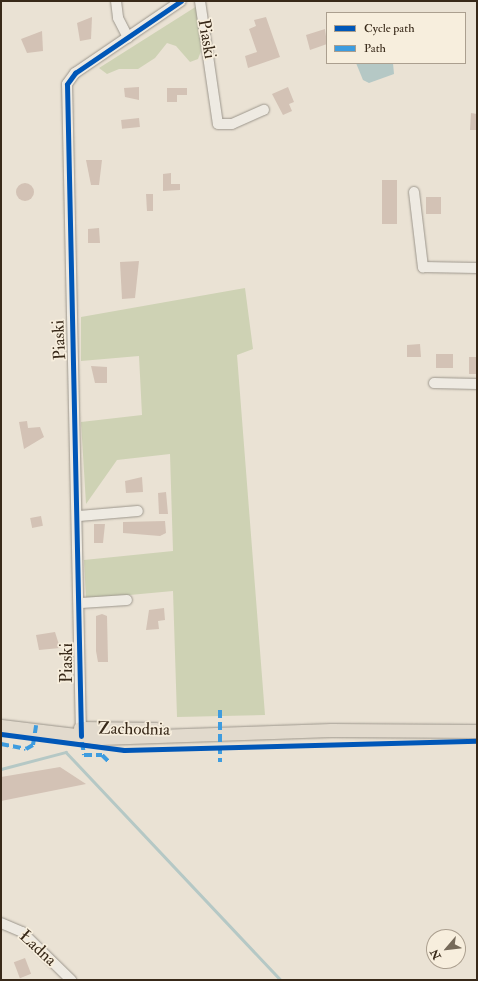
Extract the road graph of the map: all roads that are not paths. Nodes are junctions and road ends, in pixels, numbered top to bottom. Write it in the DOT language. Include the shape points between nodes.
graph roads {
  1 [pos="116,1"];
  2 [pos="181,1"];
  3 [pos="200,1"];
  4 [pos="128,38"];
  5 [pos="264,110"];
  6 [pos="414,192"];
  7 [pos="477,268"];
  8 [pos="434,383"];
  9 [pos="477,384"];
  10 [pos="138,511"];
  11 [pos="79,516"];
  12 [pos="127,600"];
  13 [pos="81,603"];
  14 [pos="1,718"];
  15 [pos="477,722"];
  16 [pos="1,726"];
  17 [pos="426,729"];
  18 [pos="477,731"];
  19 [pos="81,732"];
  20 [pos="1,923"];
  21 [pos="71,980"];
  1 -- 4 [label="street" via="118,18"];
  2 -- 4 [label="street, Piaski"];
  3 -- 5 [label="street, Piaski" via="218,124 232,124"];
  4 -- 11 [label="street, Piaski" via="75,74 66,84"];
  6 -- 7 [label="street" via="423,267"];
  8 -- 9 [label="street"];
  10 -- 11 [label="street"];
  11 -- 13 [label="street, Piaski"];
  12 -- 13 [label="street"];
  13 -- 19 [label="street, Piaski"];
  14 -- 19 [label="main road, Zachodnia"];
  15 -- 17 [label="main road, Zachodnia"];
  16 -- 19 [label="main road, Zachodnia"];
  17 -- 18 [label="main road, Zachodnia"];
  17 -- 19 [label="main road, Zachodnia" via="220,734 173,729"];
  20 -- 21 [label="street, Ładna" via="22,932"];
}
